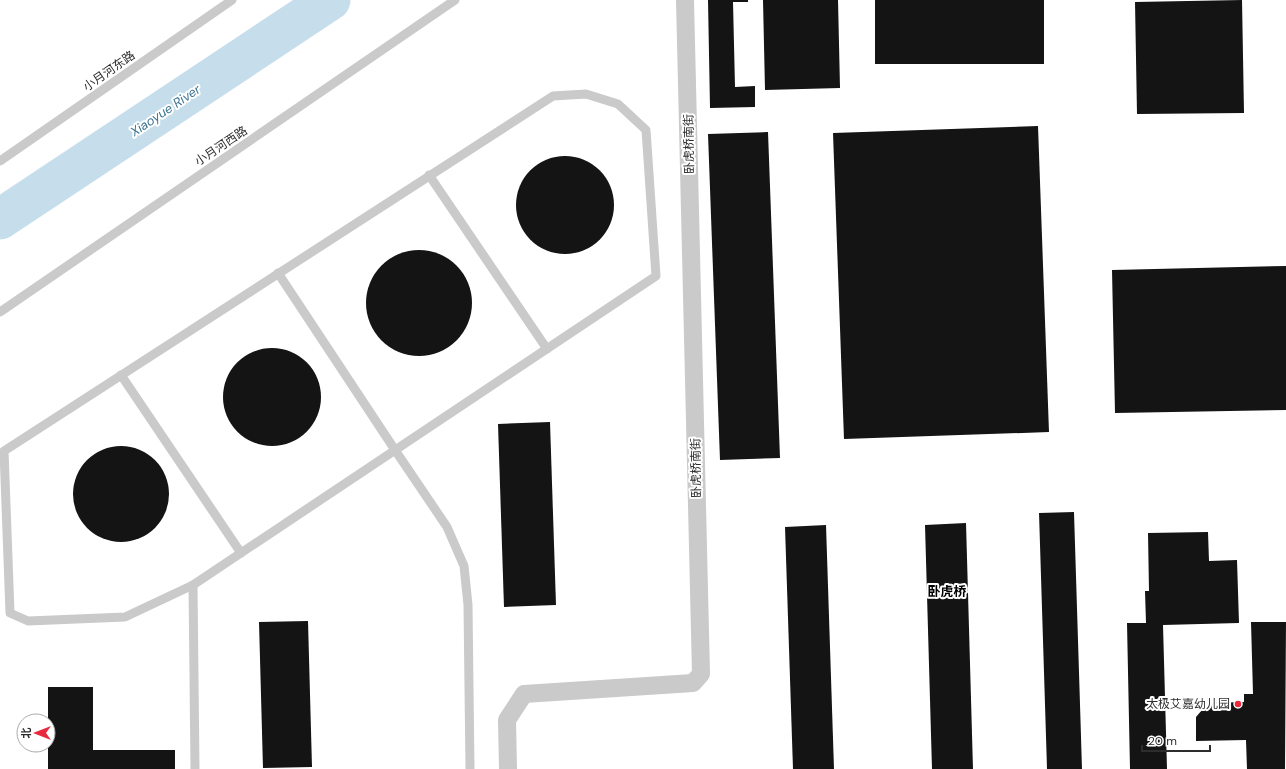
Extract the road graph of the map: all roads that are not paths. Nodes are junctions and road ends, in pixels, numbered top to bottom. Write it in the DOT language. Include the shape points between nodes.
graph roads {
  1 [pos="232,0"];
  2 [pos="455,0"];
  3 [pos="685,0"];
  4 [pos="0,161"];
  5 [pos="430,175"];
  6 [pos="278,273"];
  7 [pos="0,312"];
  8 [pos="547,349"];
  9 [pos="121,375"];
  10 [pos="395,450"];
  11 [pos="241,552"];
  12 [pos="193,584"];
  13 [pos="195,769"];
  14 [pos="470,769"];
  15 [pos="508,769"];
  1 -- 4 [label="lane, 小月河东路"];
  2 -- 7 [label="lane, 小月河西路"];
  3 -- 15 [label="street, 卧虎桥南街" via="701,674 693,683 524,694 507,720"];
  5 -- 6 [label="lane"];
  5 -- 8 [label="lane"];
  5 -- 8 [label="lane" via="553,96 586,94 618,104 646,130 656,276"];
  6 -- 9 [label="lane"];
  6 -- 10 [label="lane"];
  8 -- 10 [label="lane"];
  9 -- 11 [label="lane"];
  9 -- 12 [label="lane" via="4,451 10,613 28,621 125,617"];
  10 -- 11 [label="lane"];
  10 -- 14 [label="lane" via="447,527 464,566 468,605"];
  11 -- 12 [label="lane"];
  12 -- 13 [label="lane"];
}
